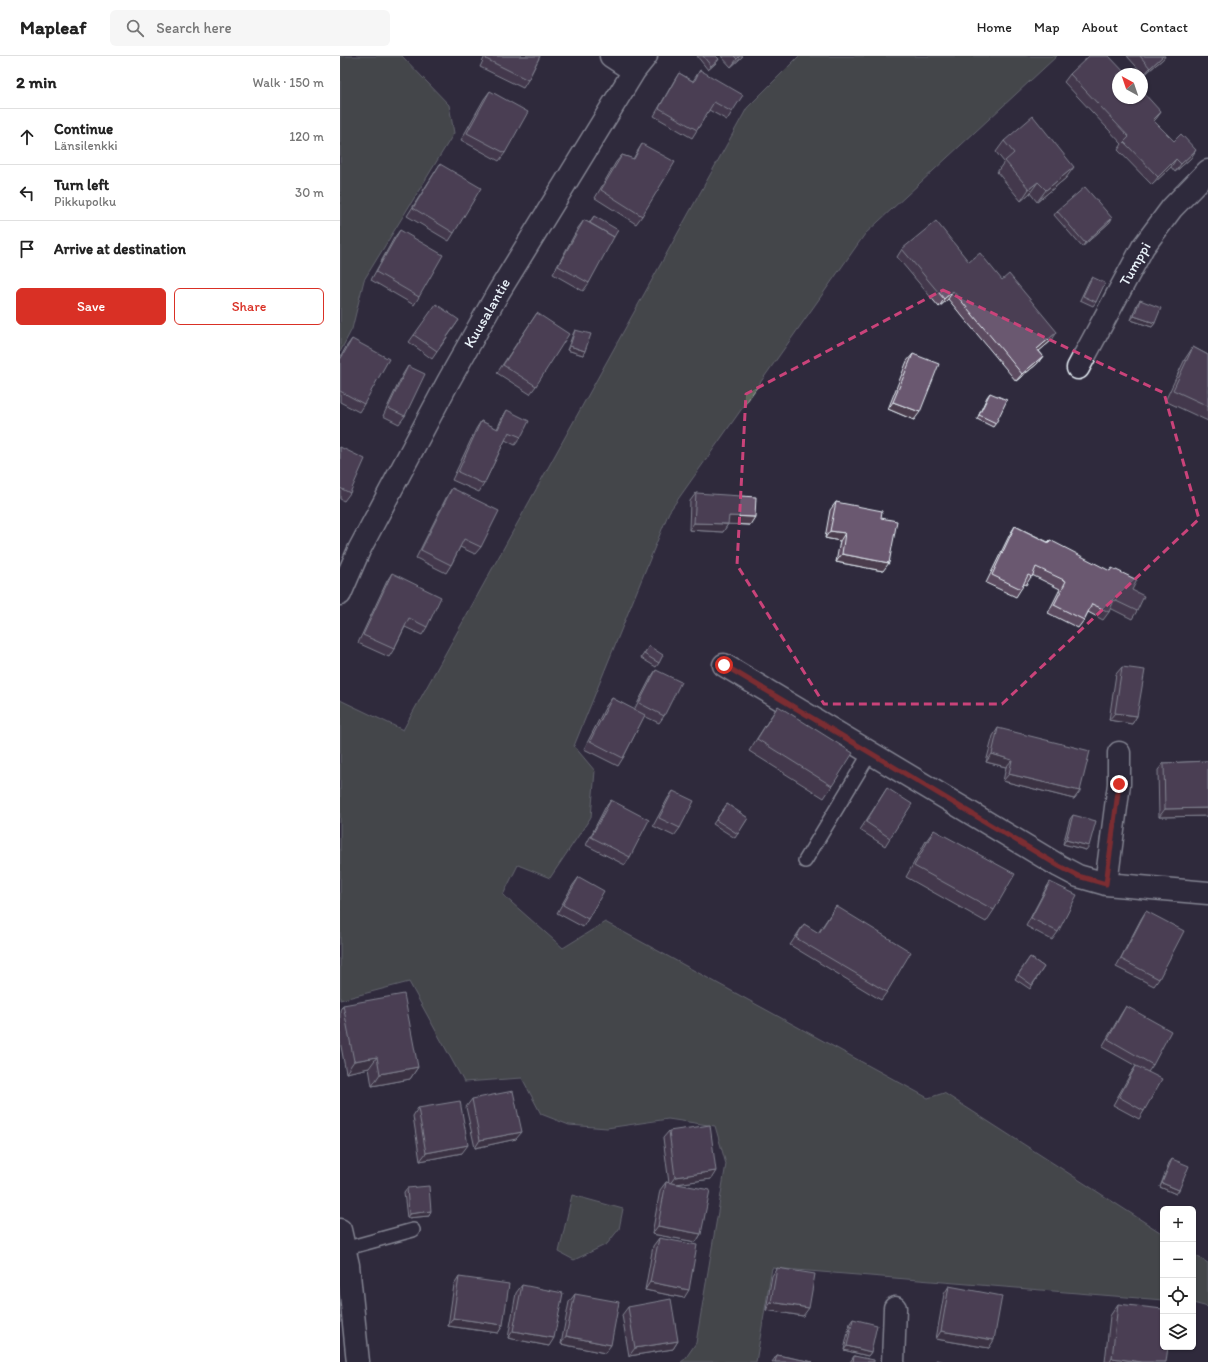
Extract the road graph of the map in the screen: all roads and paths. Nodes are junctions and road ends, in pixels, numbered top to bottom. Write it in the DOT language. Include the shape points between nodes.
graph roads {
  1 [pos="612,56"];
  2 [pos="640,64"];
  3 [pos="1208,171"];
  4 [pos="1078,368"];
  5 [pos="345,568"];
  6 [pos="340,594"];
  7 [pos="724,665"];
  8 [pos="870,753"];
  9 [pos="1119,753"];
  10 [pos="805,861"];
  11 [pos="1106,884"];
  12 [pos="1208,893"];
  13 [pos="413,1230"];
  14 [pos="342,1239"];
  15 [pos="895,1308"];
  16 [pos="358,1362"];
  17 [pos="893,1362"];
  1 -- 2 [label="street"];
  2 -- 5 [label="street, Kuusalantie" via="498,293 359,550"];
  3 -- 4 [label="street, Tumppi" via="1172,208 1143,247"];
  5 -- 6 [label="street, Kuusalantie"];
  7 -- 8 [label="street"];
  8 -- 10 [label="lane"];
  8 -- 11 [label="street" via="1059,866 1078,876"];
  9 -- 11 [label="street" via="1119,784"];
  11 -- 12 [label="street"];
  13 -- 14 [label="lane"];
  14 -- 16 [label="street" via="348,1265"];
  15 -- 17 [label="street"];
}
